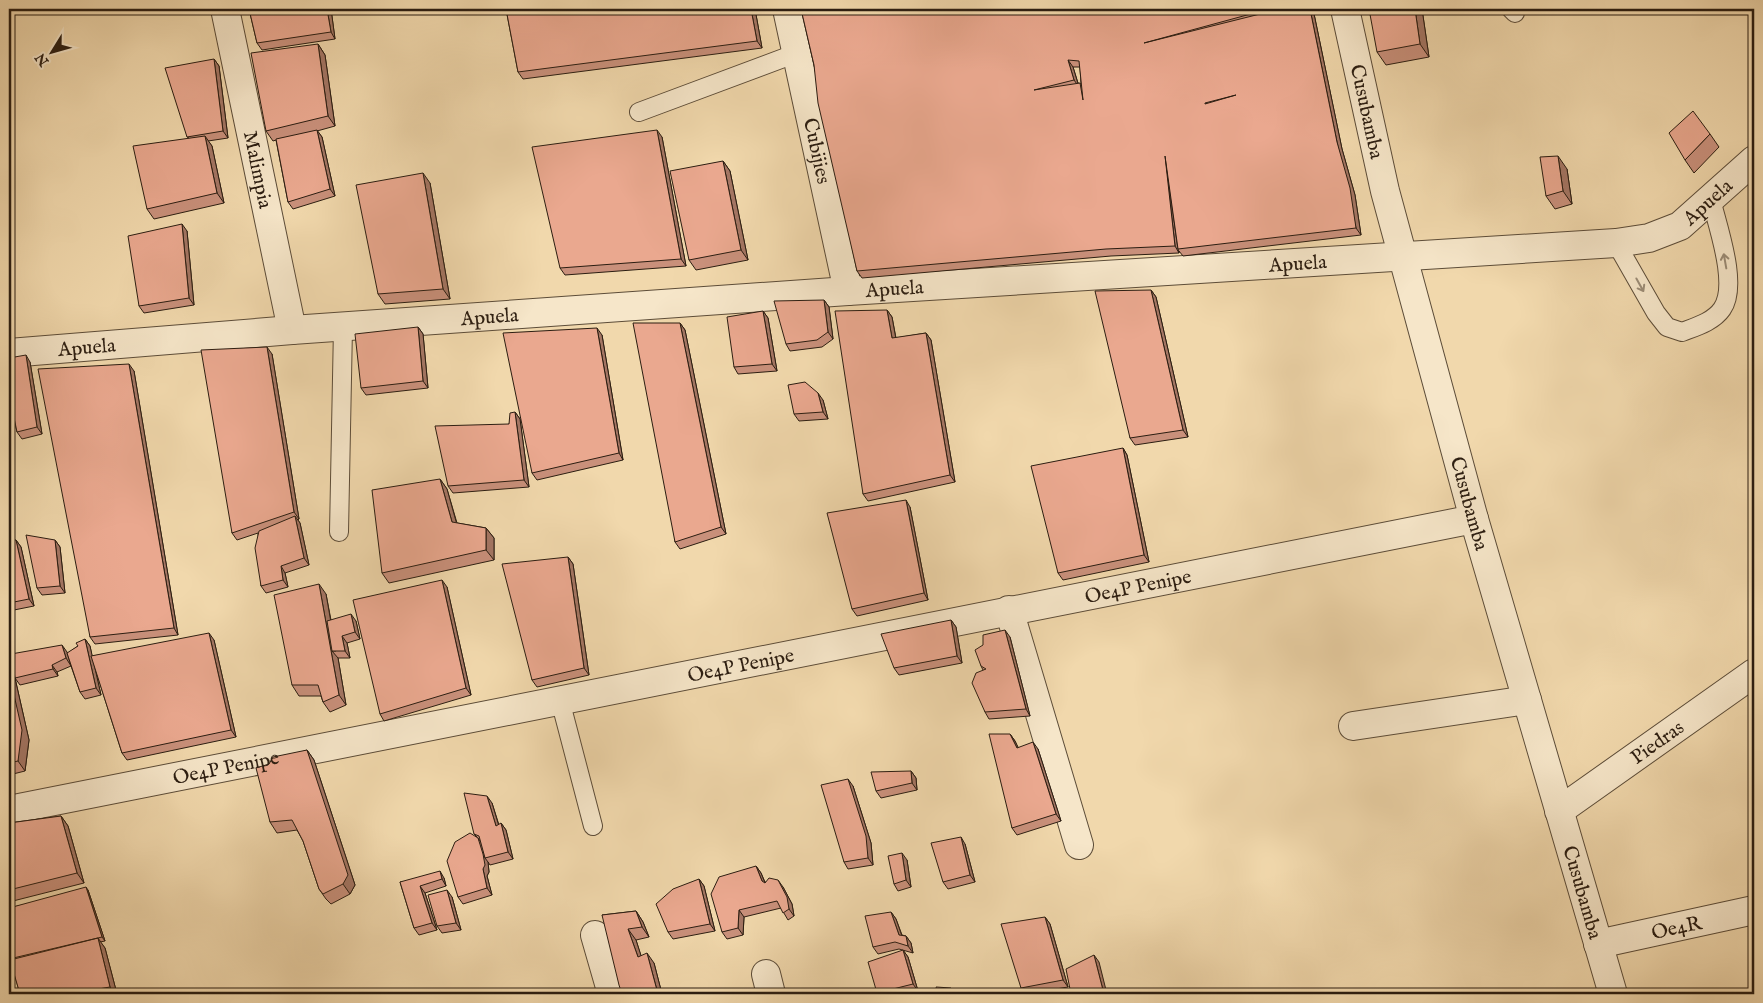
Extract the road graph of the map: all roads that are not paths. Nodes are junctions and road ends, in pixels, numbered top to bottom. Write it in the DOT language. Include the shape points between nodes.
graph roads {
  1 [pos="225,9"];
  2 [pos="787,9"];
  3 [pos="1348,9"];
  4 [pos="797,53"];
  5 [pos="639,112"];
  6 [pos="1754,160"];
  7 [pos="1711,199"];
  8 [pos="1616,243"];
  9 [pos="1404,258"];
  10 [pos="848,291"];
  11 [pos="343,327"];
  12 [pos="292,330"];
  13 [pos="9,353"];
  14 [pos="1474,519"];
  15 [pos="339,532"];
  16 [pos="1009,610"];
  17 [pos="1754,673"];
  18 [pos="560,700"];
  19 [pos="1527,700"];
  20 [pos="1353,726"];
  21 [pos="9,810"];
  22 [pos="1559,811"];
  23 [pos="593,826"];
  24 [pos="1079,846"];
  25 [pos="1754,910"];
  26 [pos="595,935"];
  27 [pos="1598,944"];
  28 [pos="612,994"];
  29 [pos="1613,994"];
  1 -- 12 [label="street, Malimpia"];
  2 -- 4 [label="street, Cubijies"];
  3 -- 9 [label="street, Cusubamba" via="1385,191"];
  4 -- 5 [label="lane"];
  4 -- 10 [label="street, Cubijies"];
  6 -- 7 [label="street, Apuela"];
  7 -- 8 [label="street, Apuela" via="1680,226 1649,238"];
  8 -- 7 [label="lane, one-way" via="1656,313 1667,326 1682,332 1705,323 1722,309 1729,286"];
  8 -- 9 [label="street, Apuela"];
  9 -- 10 [label="street, Apuela"];
  9 -- 14 [label="street, Cusubamba"];
  10 -- 11 [label="street, Apuela"];
  11 -- 12 [label="street, Apuela"];
  11 -- 15 [label="lane"];
  12 -- 13 [label="street, Apuela"];
  14 -- 16 [label="street, Oe4P Penipe"];
  14 -- 19 [label="street, Cusubamba"];
  16 -- 18 [label="street, Oe4P Penipe"];
  16 -- 24 [label="street"];
  17 -- 22 [label="street, Piedras"];
  18 -- 21 [label="street, Oe4P Penipe"];
  18 -- 23 [label="lane"];
  19 -- 20 [label="street"];
  19 -- 22 [label="street, Cusubamba"];
  22 -- 27 [label="street, Cusubamba"];
  25 -- 27 [label="street, Oe4R"];
  26 -- 28 [label="street"];
  27 -- 29 [label="street, Cusubamba"];
}
